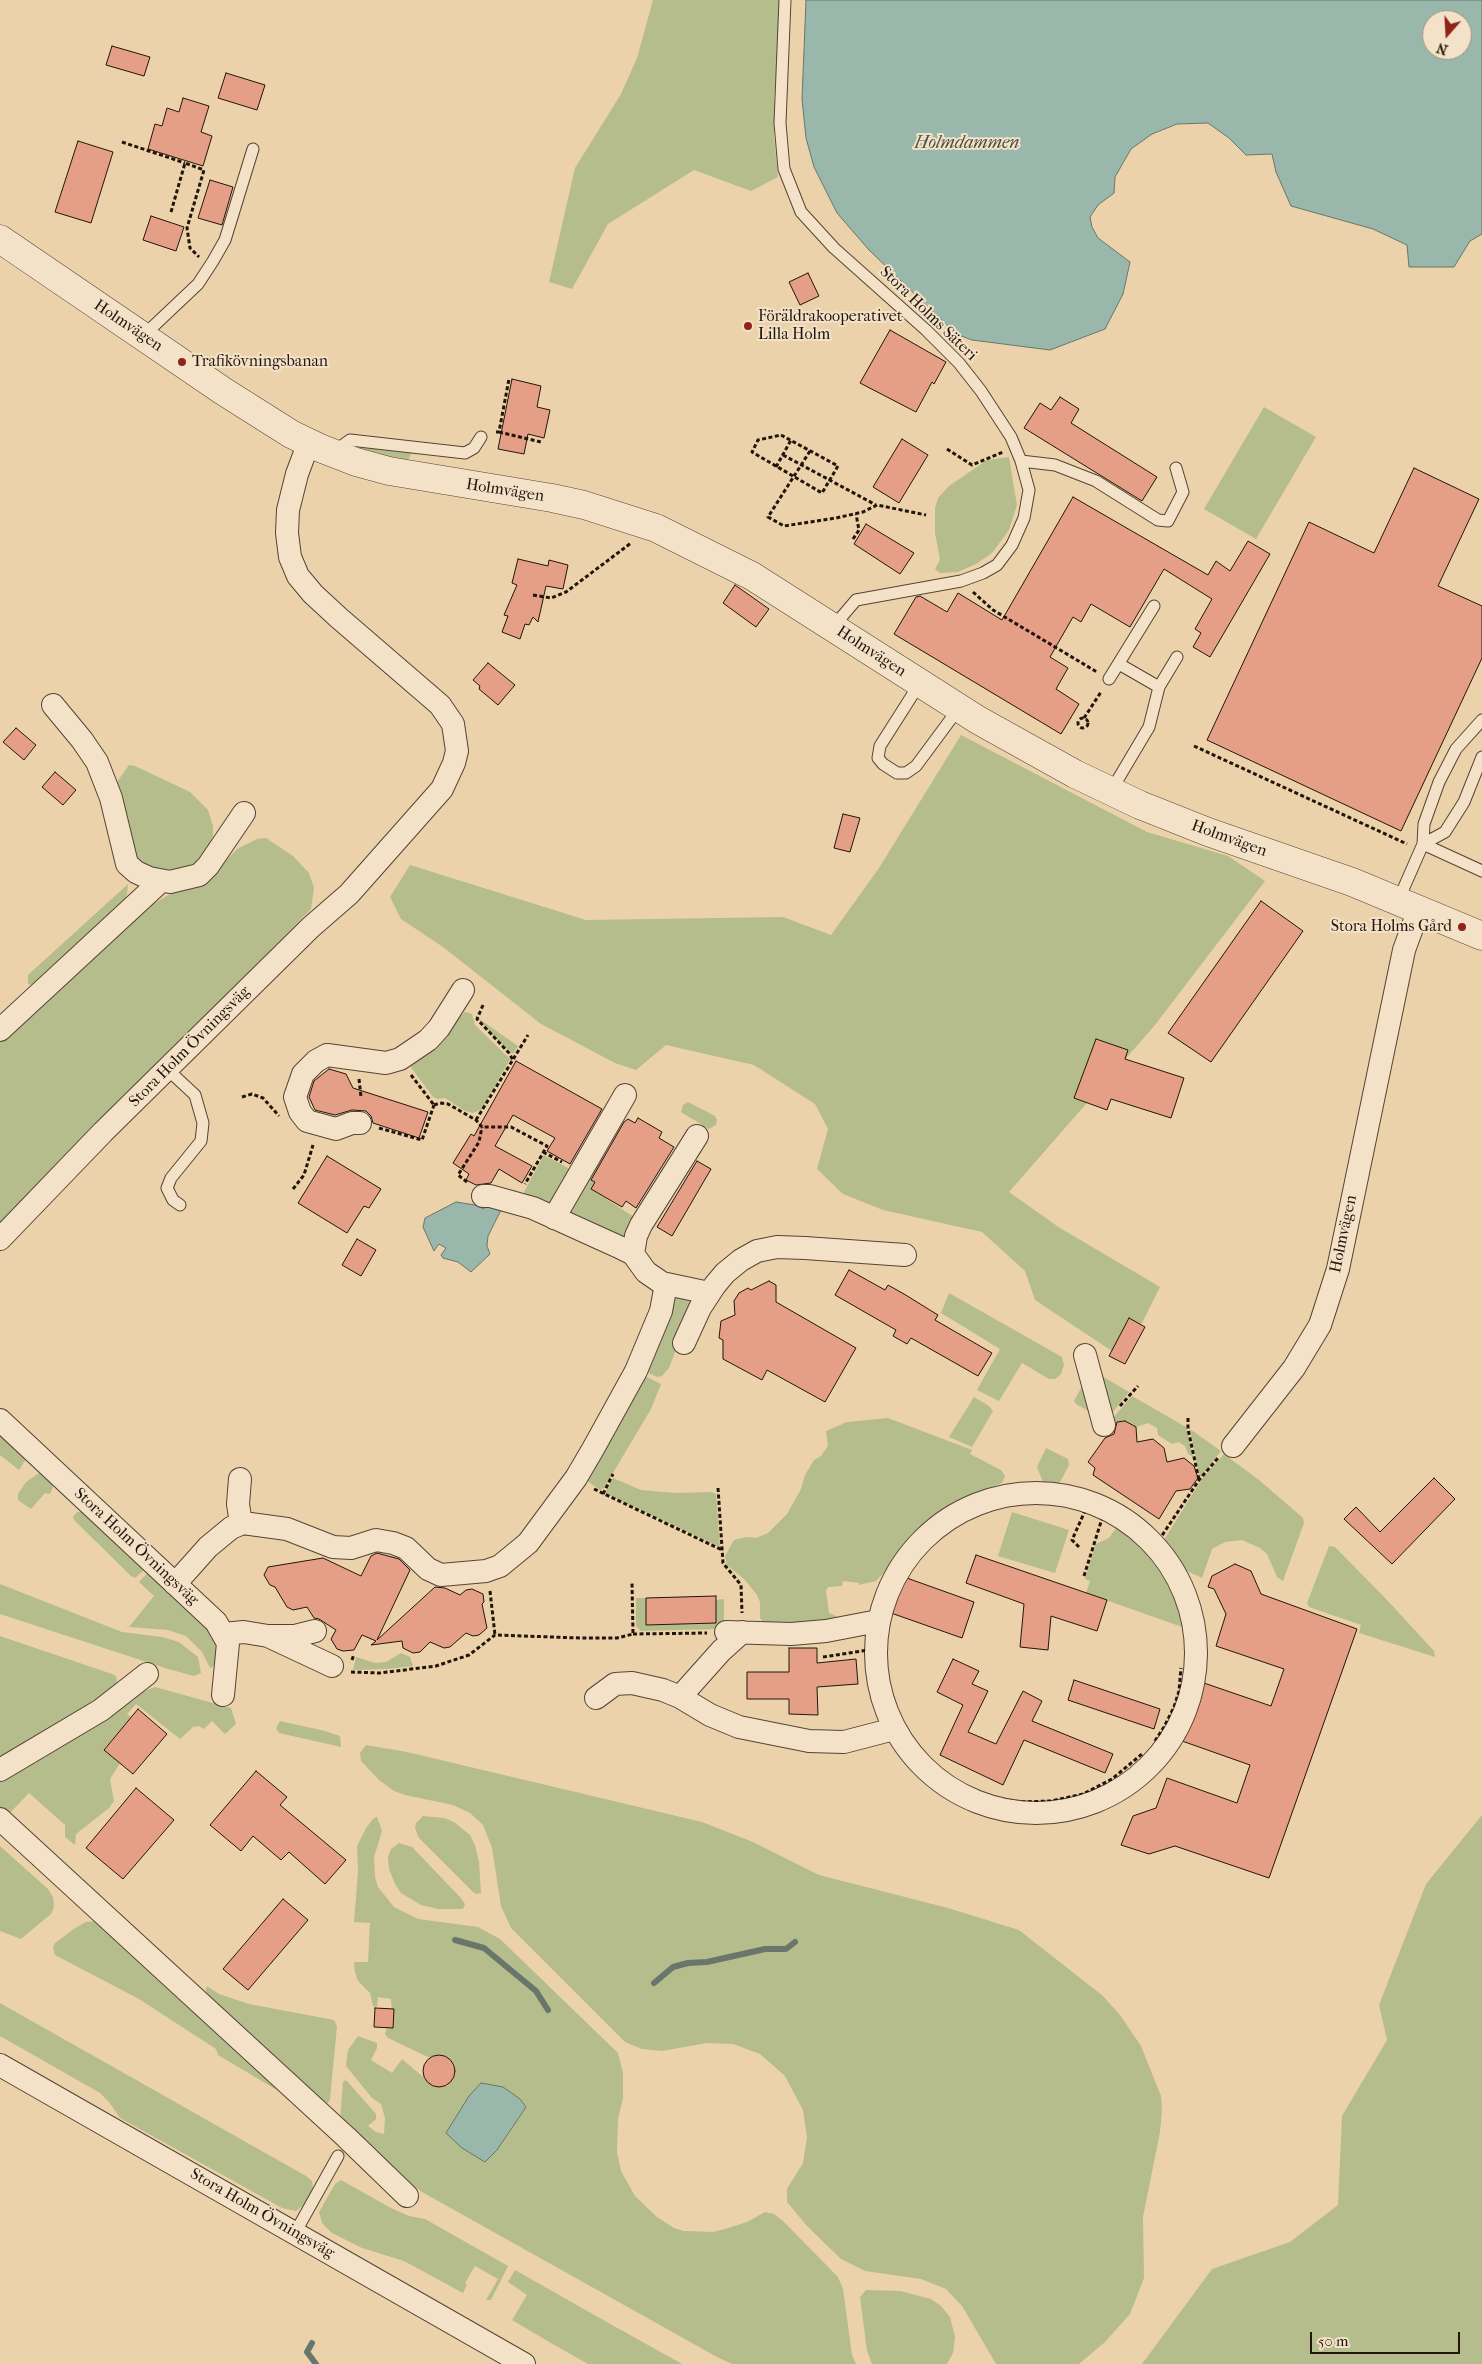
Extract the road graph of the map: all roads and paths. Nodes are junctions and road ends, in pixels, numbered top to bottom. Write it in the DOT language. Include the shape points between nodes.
graph roads {
  1 [pos="785,0"];
  2 [pos="122,142"];
  3 [pos="252,149"];
  4 [pos="185,163"];
  5 [pos="171,212"];
  6 [pos="0,239"];
  7 [pos="209,268"];
  8 [pos="143,336"];
  9 [pos="509,379"];
  10 [pos="499,432"];
  11 [pos="481,437"];
  12 [pos="791,440"];
  13 [pos="308,442"];
  14 [pos="541,442"];
  15 [pos="1015,447"];
  16 [pos="947,449"];
  17 [pos="810,451"];
  18 [pos="783,455"];
  19 [pos="338,456"];
  20 [pos="1021,461"];
  21 [pos="801,465"];
  22 [pos="776,467"];
  23 [pos="1176,468"];
  24 [pos="794,477"];
  25 [pos="829,480"];
  26 [pos="877,505"];
  27 [pos="856,514"];
  28 [pos="926,515"];
  29 [pos="642,523"];
  30 [pos="853,540"];
  31 [pos="961,581"];
  32 [pos="533,595"];
  33 [pos="1154,606"];
  34 [pos="833,627"];
  35 [pos="1176,657"];
  36 [pos="1119,664"];
  37 [pos="1109,679"];
  38 [pos="920,683"];
  39 [pos="1159,687"];
  40 [pos="53,705"];
  41 [pos="960,708"];
  42 [pos="1084,718"];
  43 [pos="1482,720"];
  44 [pos="1194,746"];
  45 [pos="1482,757"];
  46 [pos="1111,791"];
  47 [pos="244,813"];
  48 [pos="1422,847"];
  49 [pos="1482,871"];
  50 [pos="161,880"];
  51 [pos="1409,905"];
  52 [pos="1482,936"];
  53 [pos="463,990"];
  54 [pos="483,1004"];
  55 [pos="0,1030"];
  56 [pos="528,1035"];
  57 [pos="400,1059"];
  58 [pos="513,1061"];
  59 [pos="167,1069"];
  60 [pos="625,1095"];
  61 [pos="242,1097"];
  62 [pos="434,1105"];
  63 [pos="310,1119"];
  64 [pos="476,1120"];
  65 [pos="360,1123"];
  66 [pos="482,1127"];
  67 [pos="697,1136"];
  68 [pos="293,1189"];
  69 [pos="483,1196"];
  70 [pos="516,1202"];
  71 [pos="180,1205"];
  72 [pos="554,1218"];
  73 [pos="0,1239"];
  74 [pos="633,1254"];
  75 [pos="905,1255"];
  76 [pos="666,1284"];
  77 [pos="709,1293"];
  78 [pos="684,1343"];
  79 [pos="1085,1354"];
  80 [pos="1188,1418"];
  81 [pos="0,1420"];
  82 [pos="1104,1425"];
  83 [pos="1228,1449"];
  84 [pos="613,1474"];
  85 [pos="576,1478"];
  86 [pos="240,1479"];
  87 [pos="1199,1480"];
  88 [pos="718,1488"];
  89 [pos="603,1494"];
  90 [pos="1097,1505"];
  91 [pos="241,1524"];
  92 [pos="1155,1546"];
  93 [pos="1079,1547"];
  94 [pos="722,1550"];
  95 [pos="486,1570"];
  96 [pos="1084,1576"];
  97 [pos="632,1583"];
  98 [pos="175,1584"];
  99 [pos="315,1631"];
  100 [pos="734,1632"];
  101 [pos="223,1634"];
  102 [pos="633,1634"];
  103 [pos="879,1634"];
  104 [pos="268,1636"];
  105 [pos="495,1636"];
  106 [pos="823,1657"];
  107 [pos="332,1666"];
  108 [pos="1182,1668"];
  109 [pos="147,1674"];
  110 [pos="223,1695"];
  111 [pos="680,1697"];
  112 [pos="596,1698"];
  113 [pos="900,1728"];
  114 [pos="1155,1741"];
  115 [pos="1142,1754"];
  116 [pos="0,1770"];
  117 [pos="0,1819"];
  118 [pos="0,2065"];
  119 [pos="338,2156"];
  120 [pos="407,2196"];
  121 [pos="295,2233"];
  122 [pos="524,2364"];
  1 -- 15 [label="lane, Stora Holms Säteri" via="780,123 784,169 801,212 834,248 959,363 981,391"];
  2 -- 4 [label="path"];
  3 -- 7 [label="lane" via="225,240"];
  4 -- 5 [label="path"];
  4 -- 7 [label="path" via="204,170 187,228 190,248"];
  6 -- 8 [label="street, Holmvägen"];
  7 -- 8 [label="lane" via="198,284"];
  8 -- 13 [label="street, Holmvägen" via="223,391"];
  9 -- 10 [label="path"];
  10 -- 11 [label="path" via="482,430"];
  10 -- 14 [label="path"];
  11 -- 19 [label="lane" via="474,448 465,453 350,440 343,445"];
  12 -- 17 [label="path"];
  12 -- 18 [label="path"];
  12 -- 22 [label="path" via="781,435 758,440 752,452"];
  13 -- 19 [label="street, Holmvägen"];
  13 -- 59 [label="street, Stora Holm Övningsväg" via="288,510 290,557 298,576 339,618 440,705 453,724 456,738 454,763 442,789 349,894 311,927"];
  15 -- 16 [label="path" via="972,465"];
  15 -- 20 [label="lane, Stora Holms Säteri"];
  17 -- 21 [label="path"];
  17 -- 25 [label="path" via="838,466"];
  18 -- 21 [label="path"];
  18 -- 22 [label="path"];
  19 -- 29 [label="street, Holmvägen" via="389,472 584,505"];
  20 -- 23 [label="lane" via="1055,465 1096,481 1158,520 1168,521 1183,492"];
  20 -- 31 [label="lane, Stora Holms Säteri" via="1029,490 1024,518 1012,545 997,565"];
  21 -- 24 [label="path"];
  21 -- 25 [label="path"];
  22 -- 24 [label="path"];
  24 -- 25 [label="path" via="822,493"];
  24 -- 27 [label="path" via="768,517 784,526"];
  25 -- 26 [label="path"];
  26 -- 27 [label="path"];
  26 -- 28 [label="path"];
  27 -- 30 [label="path" via="859,530"];
  29 -- 32 [label="path" via="636,538 624,550 566,592 551,598"];
  29 -- 34 [label="street, Holmvägen" via="688,542 752,576"];
  31 -- 34 [label="lane, Stora Holms Säteri" via="856,600"];
  31 -- 37 [label="path" via="993,610"];
  33 -- 36 [label="lane"];
  34 -- 38 [label="street, Holmvägen"];
  35 -- 39 [label="lane"];
  36 -- 37 [label="lane"];
  36 -- 39 [label="lane"];
  37 -- 42 [label="path"];
  38 -- 41 [label="street, Holmvägen"];
  38 -- 41 [label="lane" via="880,746 878,758 896,773 906,773 916,766"];
  39 -- 46 [label="lane" via="1149,727"];
  40 -- 50 [label="street" via="82,740 104,777 127,864 136,872"];
  41 -- 46 [label="street, Holmvägen" via="1041,757"];
  43 -- 48 [label="lane" via="1456,750 1439,782 1424,824"];
  44 -- 48 [label="path"];
  45 -- 48 [label="lane" via="1464,802 1445,832"];
  46 -- 51 [label="street, Holmvägen" via="1208,832"];
  47 -- 50 [label="street" via="208,866 198,875 170,882"];
  48 -- 49 [label="lane"];
  48 -- 51 [label="lane"];
  50 -- 55 [label="street"];
  51 -- 52 [label="street, Holmvägen"];
  51 -- 83 [label="street, Holmvägen" via="1404,950 1338,1269 1320,1325 1294,1368"];
  53 -- 57 [label="street" via="439,1028 428,1040"];
  54 -- 58 [label="path" via="477,1019"];
  56 -- 58 [label="path"];
  57 -- 62 [label="path"];
  57 -- 63 [label="street" via="386,1063 327,1056 316,1061 303,1074 296,1090 296,1104"];
  58 -- 64 [label="path"];
  59 -- 71 [label="lane" via="195,1095 204,1122 201,1141 171,1178 168,1188 173,1200"];
  59 -- 73 [label="street, Stora Holm Övningsväg"];
  60 -- 72 [label="street"];
  61 -- 63 [label="path" via="252,1094 263,1098 280,1116"];
  62 -- 64 [label="path" via="448,1104"];
  62 -- 65 [label="path" via="422,1140"];
  63 -- 65 [label="street" via="336,1129"];
  63 -- 68 [label="path" via="304,1175"];
  64 -- 66 [label="path"];
  66 -- 69 [label="path" via="480,1142 458,1176"];
  66 -- 70 [label="path" via="511,1127 547,1146"];
  67 -- 74 [label="street" via="641,1225"];
  69 -- 70 [label="street"];
  70 -- 72 [label="street"];
  72 -- 74 [label="street"];
  74 -- 76 [label="street" via="646,1272"];
  75 -- 77 [label="street" via="777,1247 757,1251 741,1260 724,1273"];
  76 -- 77 [label="street"];
  76 -- 85 [label="street" via="661,1311 636,1371"];
  77 -- 78 [label="street"];
  79 -- 82 [label="street"];
  80 -- 87 [label="path"];
  81 -- 98 [label="street, Stora Holm Övningsväg"];
  83 -- 87 [label="path"];
  84 -- 89 [label="path"];
  85 -- 89 [label="path"];
  85 -- 95 [label="street" via="528,1543 500,1566"];
  86 -- 91 [label="street" via="238,1504"];
  87 -- 92 [label="path"];
  88 -- 94 [label="path"];
  89 -- 94 [label="path"];
  90 -- 92 [label="street" via="1124,1519"];
  90 -- 93 [label="path" via="1072,1540"];
  90 -- 96 [label="path"];
  90 -- 103 [label="street" via="1061,1495 1038,1493 999,1497 946,1520 926,1535 895,1574 885,1597"];
  91 -- 95 [label="street" via="288,1529 333,1547 350,1548 376,1540 393,1543 406,1548 428,1569 441,1575"];
  91 -- 98 [label="street" via="208,1547"];
  92 -- 113 [label="street" via="1174,1573 1191,1610 1196,1659 1192,1692 1177,1730 1164,1751 1128,1785 1084,1807 1060,1812 1035,1814 1002,1810 964,1797 942,1784 907,1750"];
  94 -- 100 [label="path" via="724,1563 741,1585"];
  95 -- 105 [label="path"];
  97 -- 102 [label="path"];
  98 -- 101 [label="street, Stora Holm Övningsväg" via="216,1622"];
  99 -- 104 [label="street" via="295,1636"];
  100 -- 102 [label="path"];
  100 -- 103 [label="street"];
  100 -- 111 [label="street"];
  101 -- 104 [label="street" via="244,1632"];
  101 -- 110 [label="street, Stora Holm Övningsväg" via="228,1643"];
  102 -- 105 [label="path" via="618,1638"];
  103 -- 106 [label="path"];
  103 -- 113 [label="path" via="888,1692"];
  103 -- 113 [label="street" via="879,1690"];
  104 -- 107 [label="street"];
  105 -- 107 [label="path" via="469,1655 436,1666 356,1673 332,1669"];
  108 -- 114 [label="path" via="1174,1707"];
  109 -- 116 [label="street" via="101,1710"];
  111 -- 112 [label="street" via="663,1690 616,1684"];
  111 -- 113 [label="street" via="739,1727 809,1741 844,1742"];
  113 -- 115 [label="path" via="936,1768 963,1786 993,1798 1019,1802 1051,1801 1083,1794 1112,1779"];
  117 -- 120 [label="street"];
  118 -- 121 [label="street, Stora Holm Övningsväg"];
  119 -- 121 [label="lane"];
  121 -- 122 [label="street, Stora Holm Övningsväg"];
}
